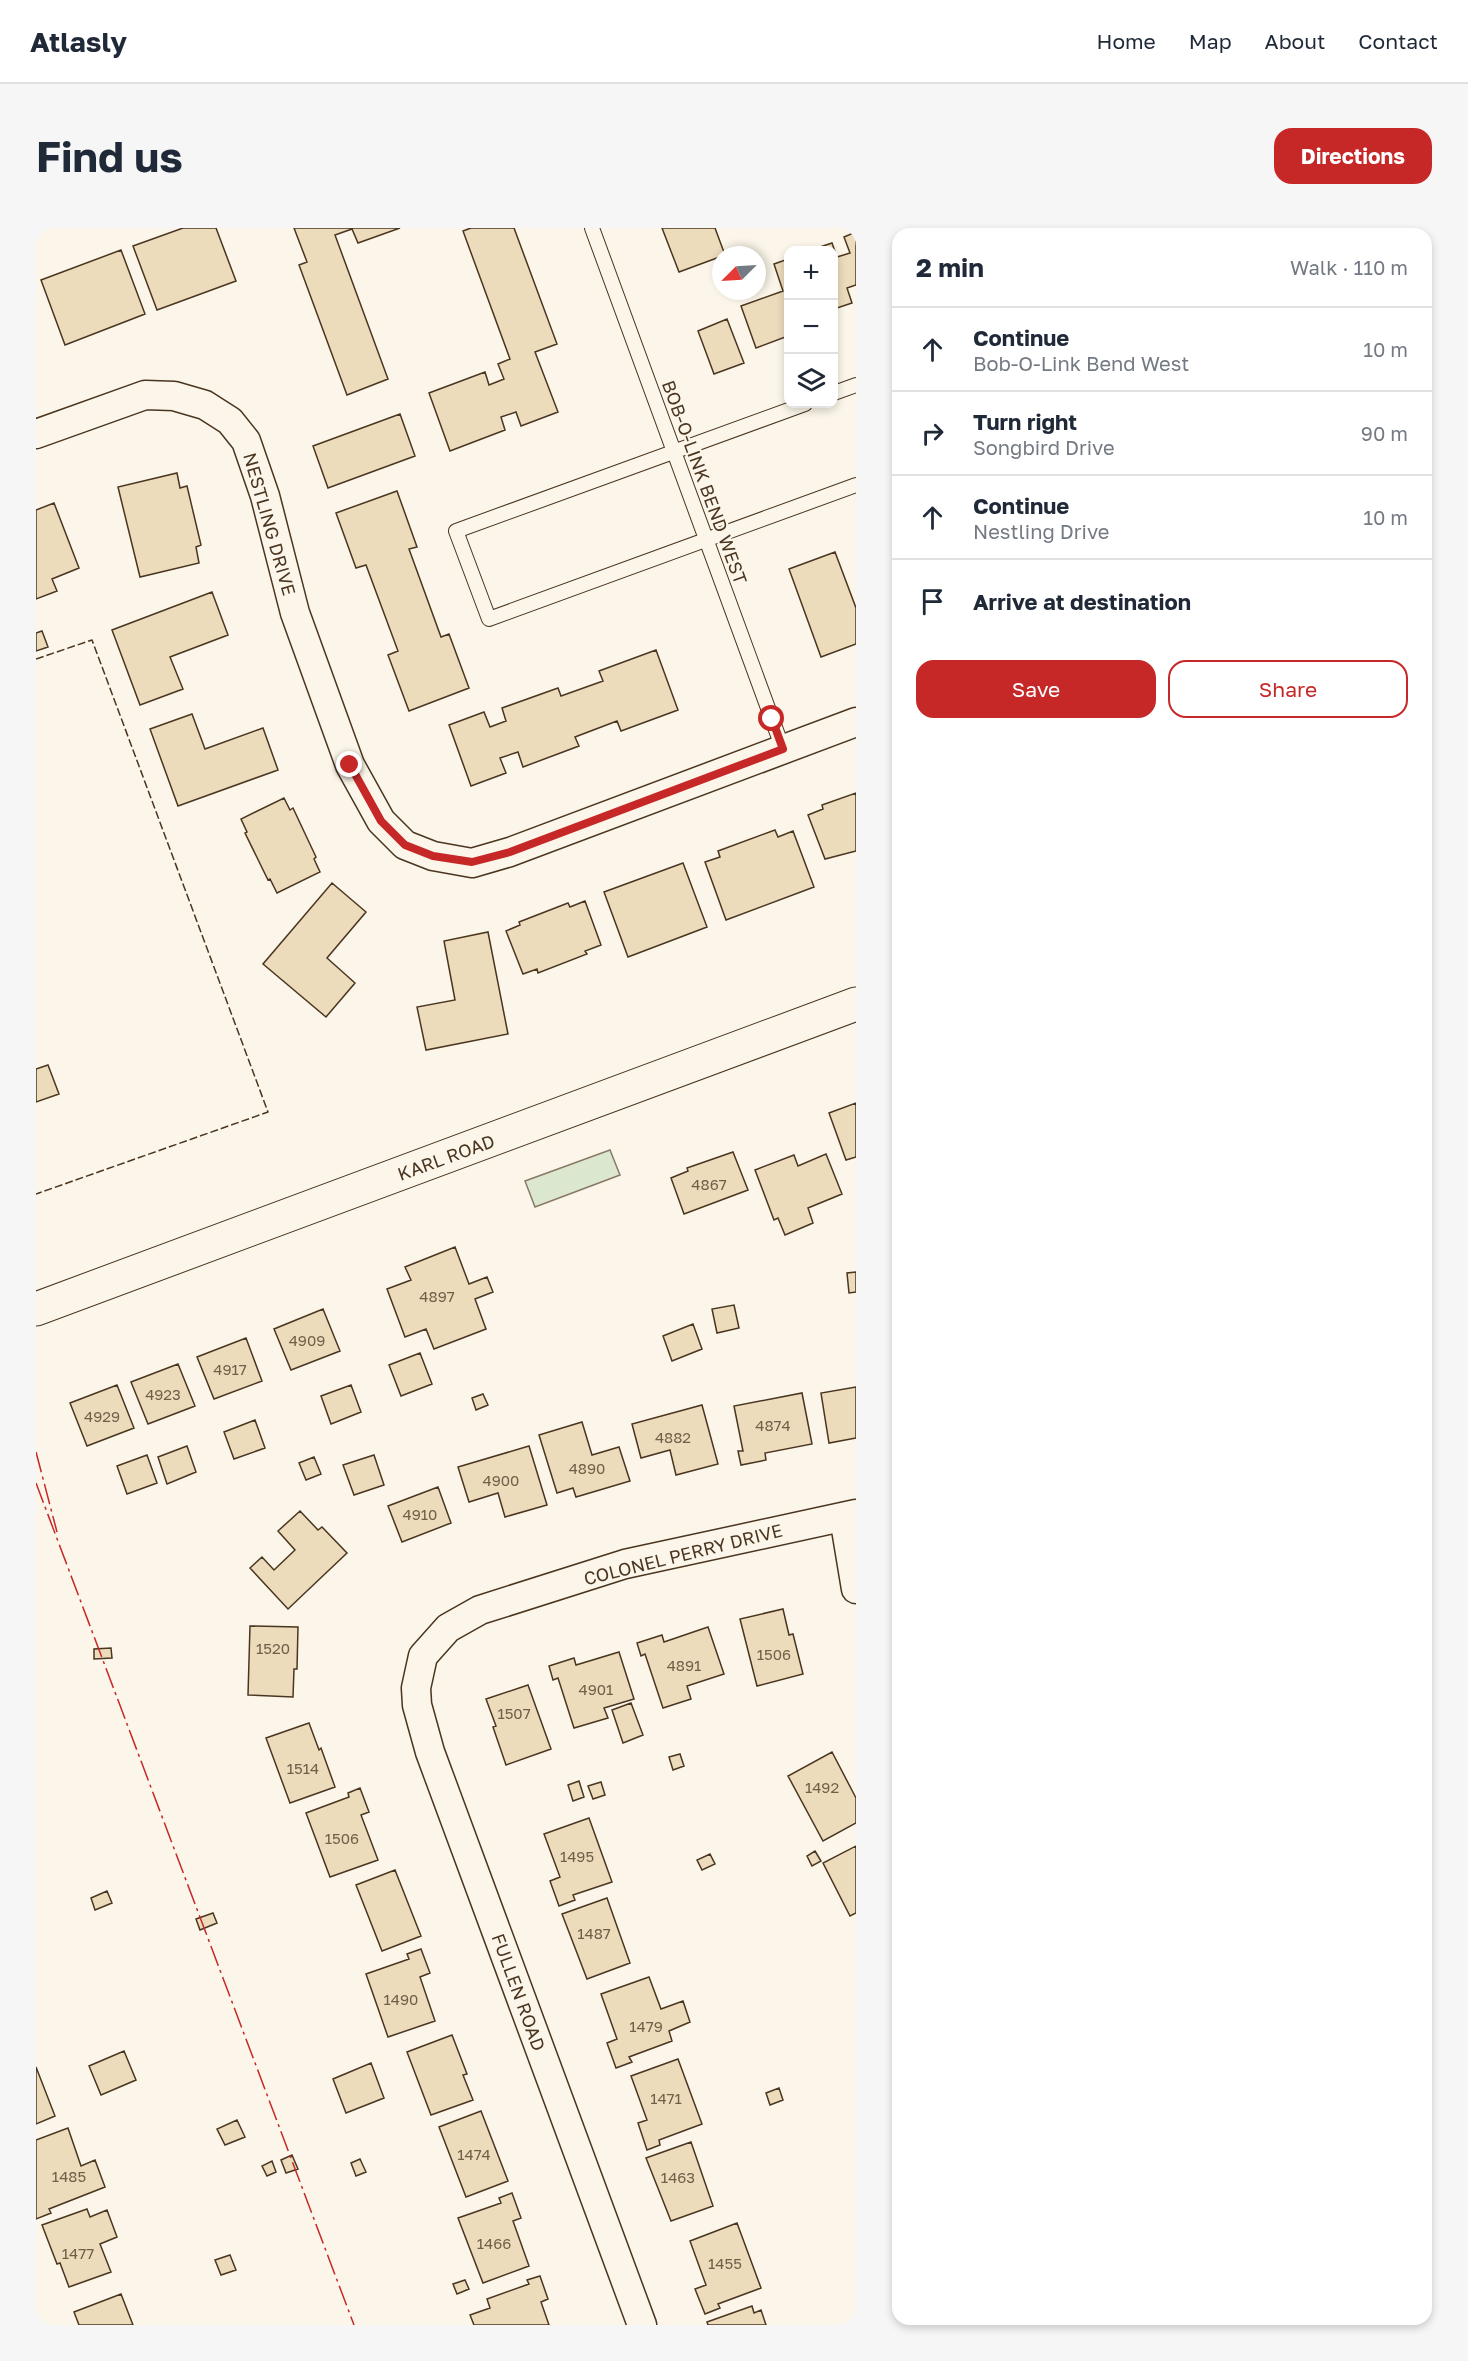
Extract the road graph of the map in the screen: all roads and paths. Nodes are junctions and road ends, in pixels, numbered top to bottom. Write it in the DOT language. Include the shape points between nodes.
graph roads {
  1 [pos="592,228"];
  2 [pos="856,385"];
  3 [pos="838,392"];
  4 [pos="794,408"];
  5 [pos="36,434"];
  6 [pos="675,452"];
  7 [pos="856,485"];
  8 [pos="706,540"];
  9 [pos="856,722"];
  10 [pos="783,749"];
  11 [pos="856,1004"];
  12 [pos="36,1309"];
  13 [pos="850,1515"];
  14 [pos="856,1589"];
  15 [pos="423,1656"];
  16 [pos="642,2325"];
  1 -- 6 [label="lane, BOB-O-LINK BEND WEST"];
  2 -- 3 [label="lane"];
  4 -- 6 [label="lane"];
  5 -- 10 [label="street, NESTLING DRIVE" via="145,395 174,396 205,405 230,420 246,441 265,496 295,614 350,765 381,821 405,845 433,856 472,862 510,852"];
  6 -- 8 [label="lane, BOB-O-LINK BEND WEST"];
  6 -- 8 [label="lane" via="456,531 489,619"];
  7 -- 8 [label="lane"];
  8 -- 10 [label="lane, BOB-O-LINK BEND WEST"];
  9 -- 10 [label="street, NESTLING DRIVE"];
  11 -- 12 [label="main road, KARL ROAD"];
  13 -- 14 [label="street"];
  13 -- 15 [label="street, COLONEL PERRY DRIVE" via="625,1564 480,1610 448,1628"];
  15 -- 16 [label="street, FULLEN ROAD" via="416,1688 417,1705 430,1752"];
}
